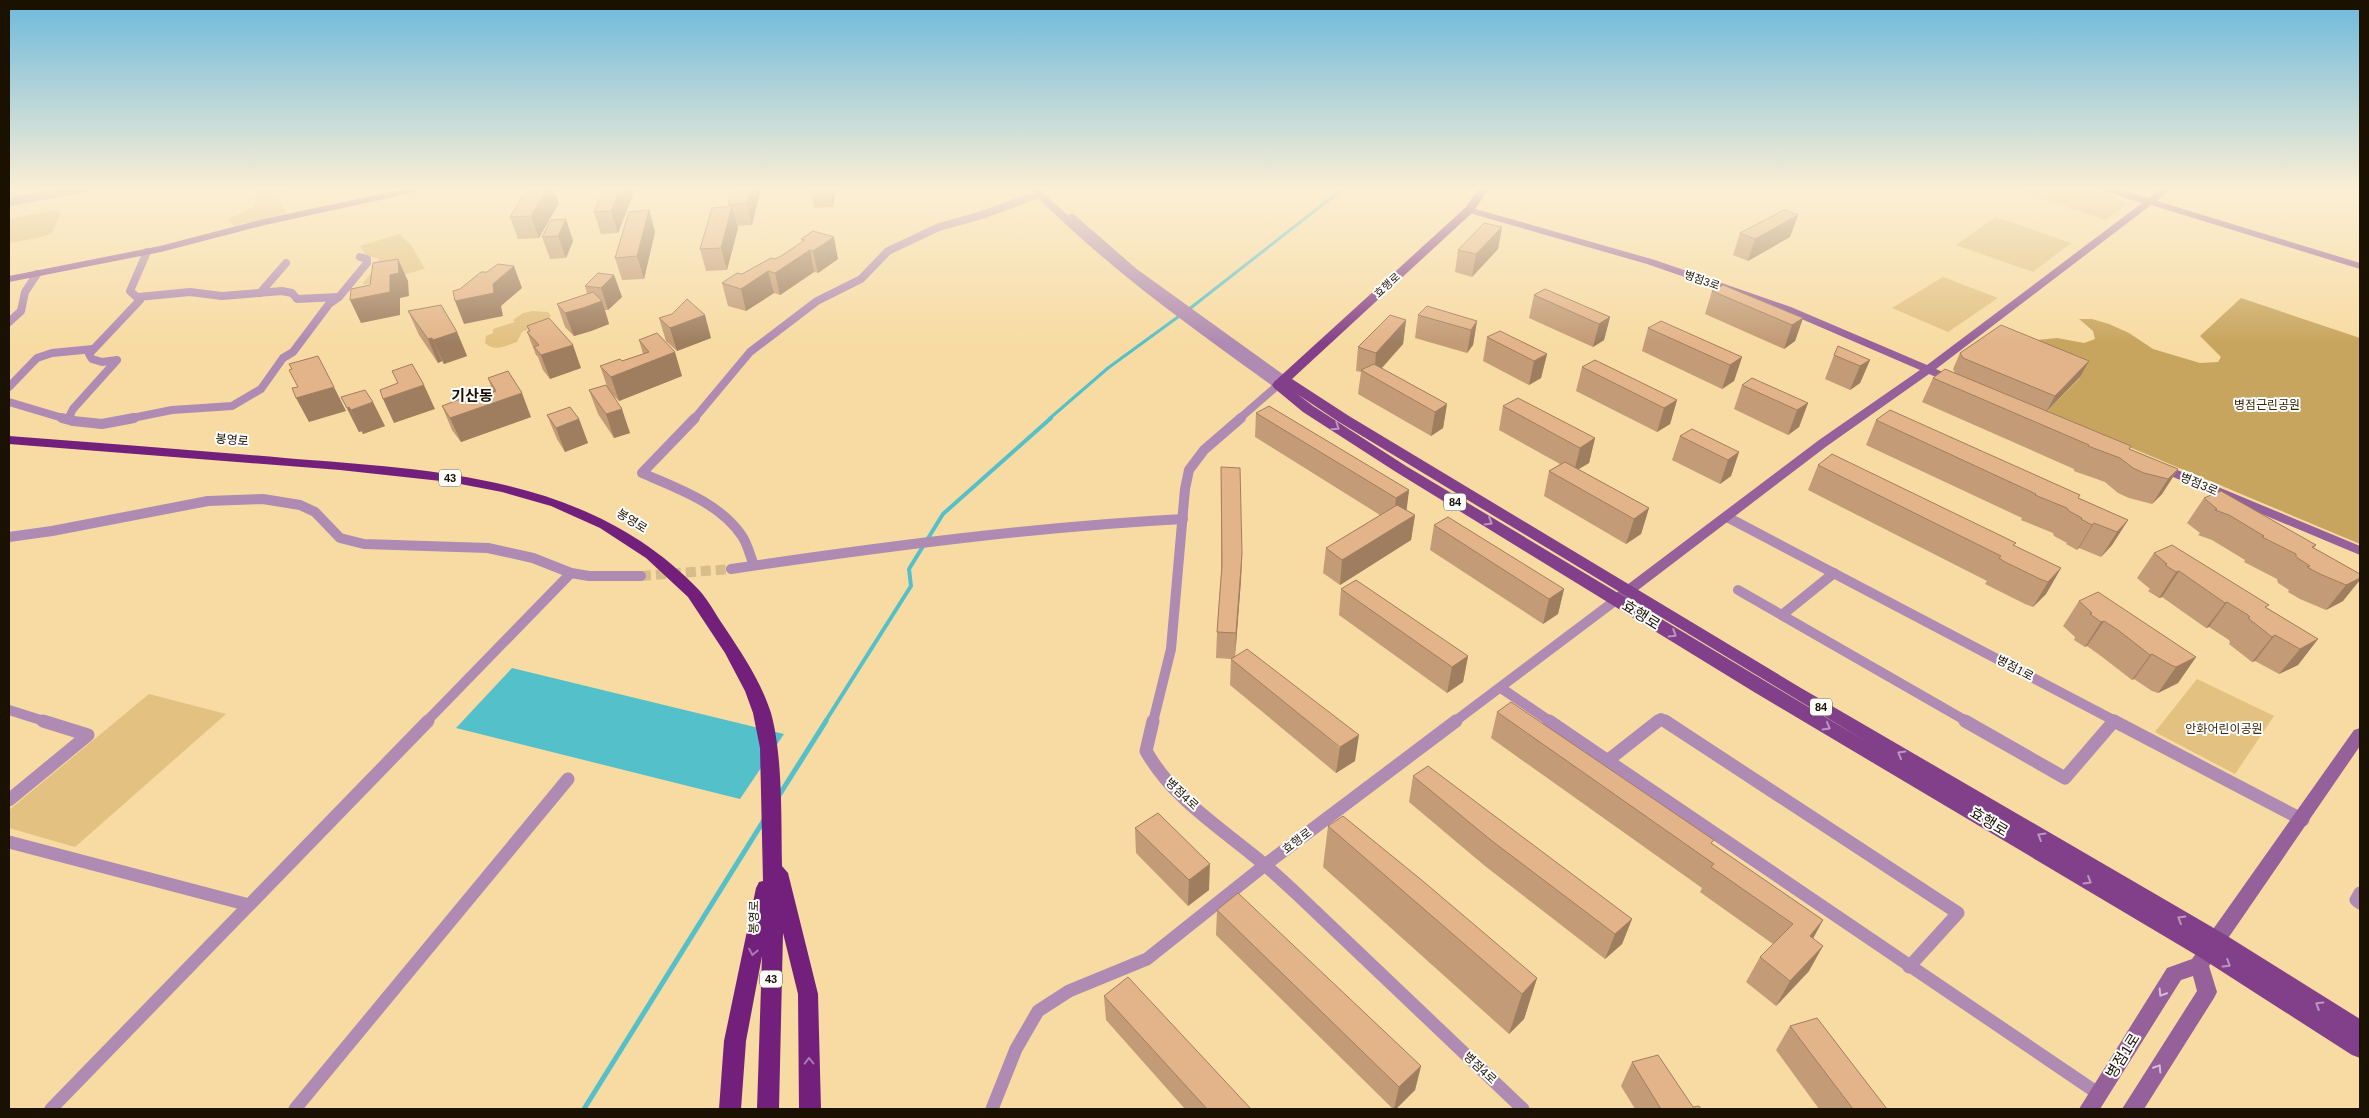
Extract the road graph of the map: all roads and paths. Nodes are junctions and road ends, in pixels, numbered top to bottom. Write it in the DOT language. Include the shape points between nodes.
graph roads {
  1 [pos="199,239"];
  2 [pos="912,239"];
  3 [pos="1084,239"];
  4 [pos="1437,239"];
  5 [pos="1571,239"];
  6 [pos="2099,239"];
  7 [pos="2273,239"];
  8 [pos="147,252"];
  9 [pos="360,257"];
  10 [pos="286,263"];
  11 [pos="2360,266"];
  12 [pos="37,274"];
  13 [pos="9,279"];
  14 [pos="260,293"];
  15 [pos="138,297"];
  16 [pos="339,297"];
  17 [pos="9,322"];
  18 [pos="93,348"];
  19 [pos="1928,370"];
  20 [pos="1281,383"];
  21 [pos="1964,385"];
  22 [pos="9,387"];
  23 [pos="9,402"];
  24 [pos="72,422"];
  25 [pos="9,440"];
  26 [pos="2148,462"];
  27 [pos="1727,517"];
  28 [pos="1183,518"];
  29 [pos="9,537"];
  30 [pos="2360,551"];
  31 [pos="754,565"];
  32 [pos="731,569"];
  33 [pos="571,573"];
  34 [pos="1834,573"];
  35 [pos="641,576"];
  36 [pos="1738,590"];
  37 [pos="1622,595"];
  38 [pos="1782,616"];
  39 [pos="1500,688"];
  40 [pos="9,710"];
  41 [pos="2114,721"];
  42 [pos="2360,734"];
  43 [pos="1607,761"];
  44 [pos="568,779"];
  45 [pos="9,800"];
  46 [pos="2302,820"];
  47 [pos="9,842"];
  48 [pos="773,850"];
  49 [pos="1265,865"];
  50 [pos="2360,893"];
  51 [pos="2360,903"];
  52 [pos="249,905"];
  53 [pos="2208,953"];
  54 [pos="1909,967"];
  55 [pos="2360,1031"];
  56 [pos="2360,1048"];
  57 [pos="2094,1102"];
  58 [pos="51,1109"];
  59 [pos="296,1109"];
  60 [pos="730,1109"];
  61 [pos="768,1109"];
  62 [pos="810,1109"];
  63 [pos="992,1109"];
  64 [pos="1523,1109"];
  65 [pos="2132,1109"];
  1 -- 8 [label="street"];
  2 -- 31 [label="street" via="888,251 861,279 817,301 750,352 684,431 642,473 682,490 729,522 742,536"];
  3 -- 20 [label="street" via="1123,272"];
  4 -- 20 [label="main road, 효행로"];
  5 -- 19 [label="street, 병점3로" via="1651,262 1787,308"];
  6 -- 19 [label="street"];
  7 -- 11 [label="street"];
  8 -- 12 [label="street"];
  8 -- 15 [label="street" via="130,291"];
  9 -- 16 [label="street" via="367,260 366,263"];
  10 -- 14 [label="street"];
  12 -- 13 [label="street"];
  12 -- 17 [label="street" via="24,292 21,311"];
  14 -- 15 [label="street" via="222,296 176,292"];
  14 -- 16 [label="street" via="282,291 292,293 297,299"];
  15 -- 18 [label="street" via="140,300"];
  16 -- 24 [label="street" via="329,304 293,352 283,358 261,389 232,406 172,410 102,424"];
  18 -- 22 [label="street" via="37,358"];
  18 -- 24 [label="street" via="89,354 92,359 102,362 117,360 73,409 68,417"];
  19 -- 21 [label="street, 병점3로"];
  19 -- 27 [label="street, 효행로" via="1823,443"];
  20 -- 28 [label="street, 병점4로" via="1204,450 1189,470"];
  20 -- 37 [label="main road, 효행로 / 84" via="1352,424"];
  23 -- 24 [label="street"];
  25 -- 48 [label="highway, 봉영로 / 43" via="430,475 510,488 569,506 625,535 659,560 695,595 738,660 762,712 768,741"];
  26 -- 30 [label="street, 병점3로"];
  27 -- 34 [label="street, 병점1로"];
  27 -- 37 [label="street, 효행로"];
  28 -- 31 [label="street" via="903,545"];
  28 -- 49 [label="street, 병점4로" via="1171,649 1146,751 1152,764 1172,787"];
  29 -- 33 [label="street" via="208,501 263,499 300,505 316,512 334,534 349,541 488,548 533,558"];
  31 -- 32 [label="street"];
  33 -- 35 [label="street"];
  33 -- 52 [label="street"];
  34 -- 38 [label="street"];
  34 -- 41 [label="street, 병점1로"];
  36 -- 38 [label="street"];
  37 -- 39 [label="street, 효행로"];
  37 -- 53 [label="main road, 효행로 / 84" via="1760,688"];
  38 -- 41 [label="street" via="2065,778"];
  39 -- 43 [label="street"];
  39 -- 49 [label="street, 효행로"];
  40 -- 45 [label="street" via="88,735"];
  41 -- 46 [label="street, 병점1로"];
  42 -- 46 [label="street"];
  43 -- 54 [label="street"];
  43 -- 54 [label="street" via="1661,718 1958,913"];
  44 -- 59 [label="street"];
  46 -- 53 [label="street"];
  47 -- 52 [label="street"];
  48 -- 60 [label="highway, one-way" via="734,1042"];
  48 -- 61 [label="highway, 봉영로 / 43"];
  62 -- 48 [label="highway, one-way" via="808,994"];
  49 -- 63 [label="street, 효행로" via="1147,959 1069,991 1038,1011 1016,1049"];
  49 -- 64 [label="street, 병점4로"];
  50 -- 51 [label="street" via="2356,900"];
  52 -- 58 [label="street"];
  55 -- 53 [label="main road, 효행로 / 84, one-way"];
  53 -- 56 [label="main road, 효행로 / 84, one-way"];
  53 -- 57 [label="street, 병점1로, one-way" via="2174,974"];
  65 -- 53 [label="street, one-way" via="2207,992"];
  54 -- 57 [label="street"];
}
